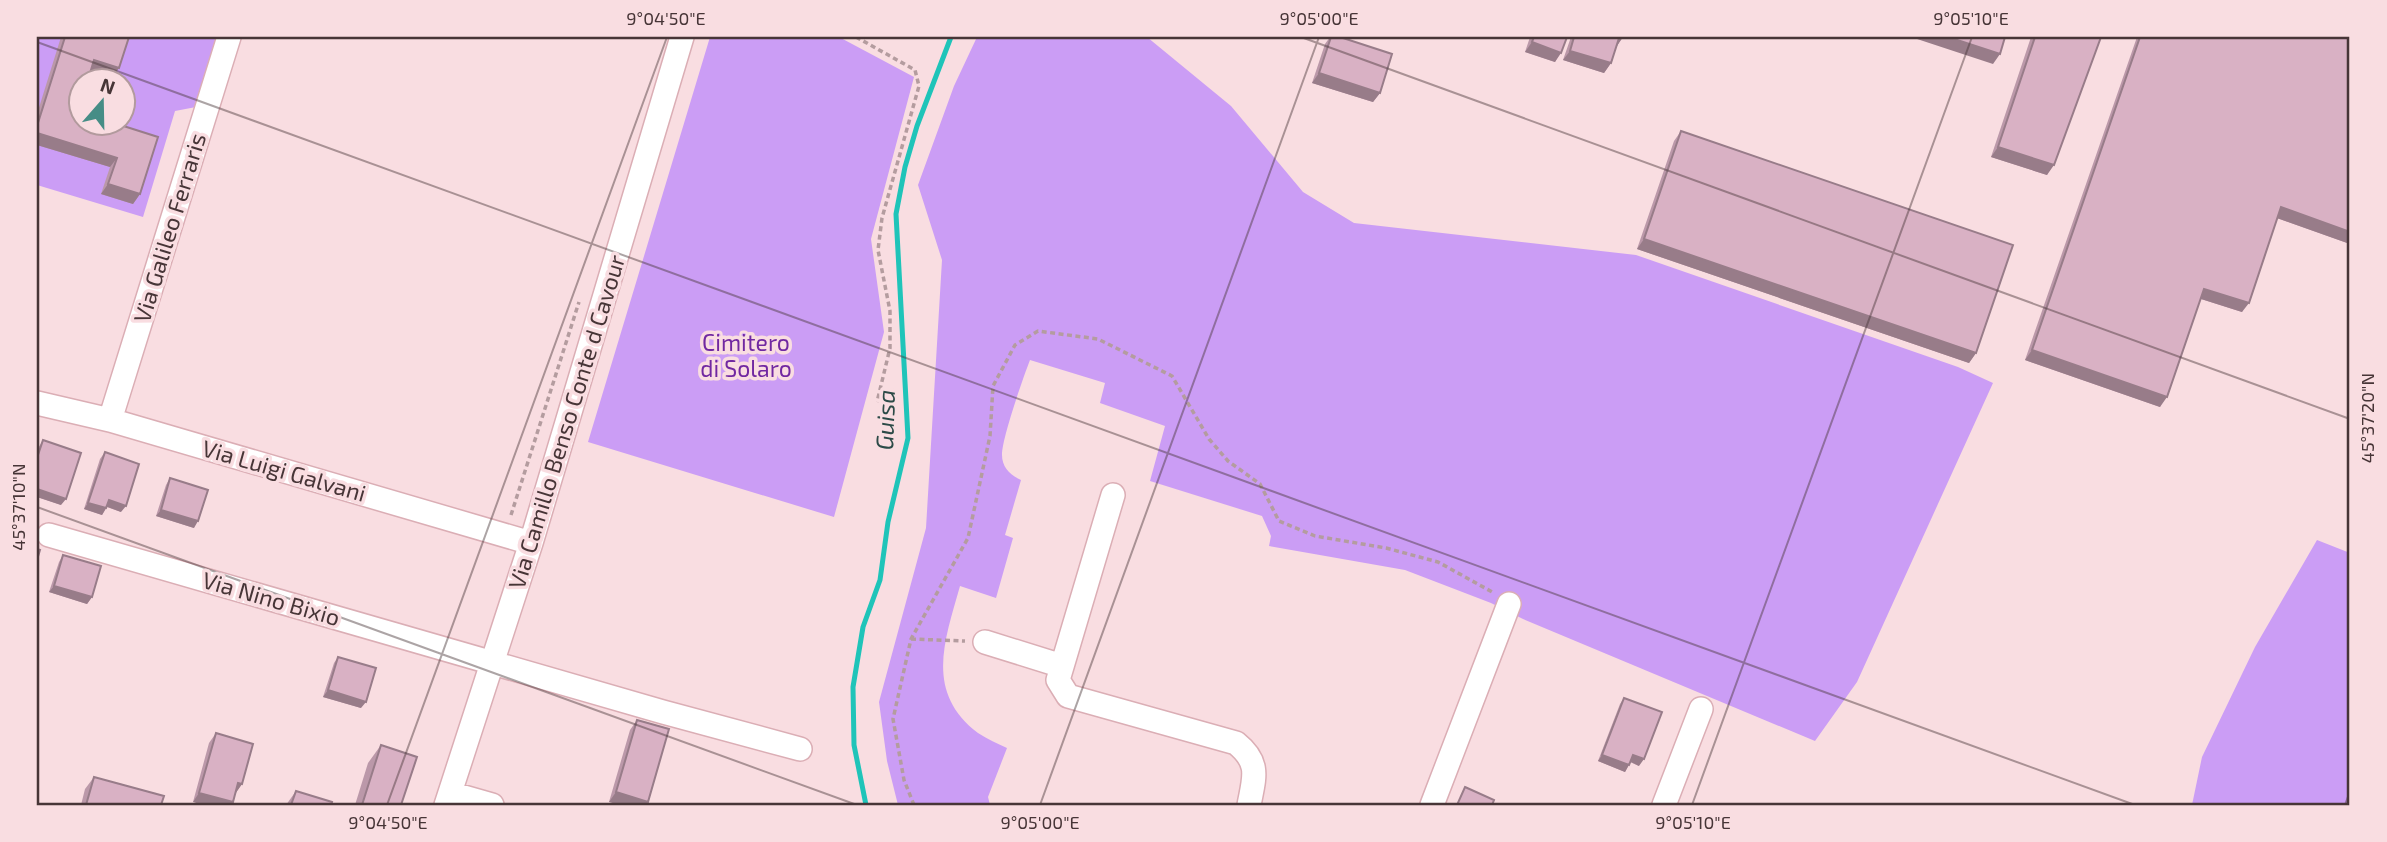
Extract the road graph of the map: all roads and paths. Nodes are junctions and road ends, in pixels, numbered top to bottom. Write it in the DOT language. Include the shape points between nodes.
graph roads {
  1 [pos="229,37"];
  2 [pos="682,37"];
  3 [pos="856,37"];
  4 [pos="877,402"];
  5 [pos="37,403"];
  6 [pos="110,420"];
  7 [pos="1113,495"];
  8 [pos="49,535"];
  9 [pos="531,543"];
  10 [pos="1509,604"];
  11 [pos="911,639"];
  12 [pos="985,642"];
  13 [pos="493,662"];
  14 [pos="1062,666"];
  15 [pos="1701,709"];
  16 [pos="800,750"];
  17 [pos="448,799"];
  18 [pos="492,805"];
  19 [pos="1249,805"];
  20 [pos="1432,805"];
  21 [pos="1664,805"];
  1 -- 6 [label="street, Via Galileo Ferraris"];
  2 -- 9 [label="street, Via Camillo Benso Conte d Cavour"];
  3 -- 4 [label="path" via="915,70 919,86 882,218 878,250 890,311 890,348"];
  5 -- 6 [label="street, Via Luigi Galvani"];
  6 -- 9 [label="street, Via Luigi Galvani"];
  7 -- 14 [label="street"];
  8 -- 13 [label="street, Via Nino Bixio"];
  9 -- 13 [label="street, Via Camillo Benso Conte d Cavour"];
  10 -- 20 [label="street"];
  11 -- 12 [label="path"];
  12 -- 14 [label="street"];
  13 -- 16 [label="street, Via Nino Bixio"];
  13 -- 17 [label="street, Via Camillo Benso Conte d Cavour"];
  14 -- 19 [label="street" via="1058,680 1068,696 1236,743 1254,769"];
  15 -- 21 [label="street"];
  17 -- 18 [label="street"];
}
